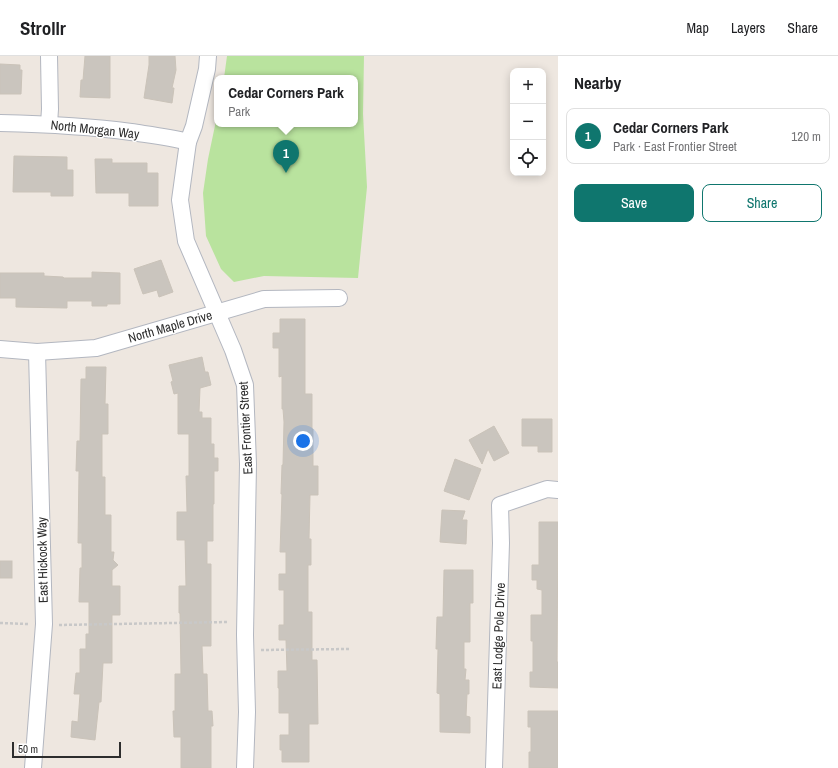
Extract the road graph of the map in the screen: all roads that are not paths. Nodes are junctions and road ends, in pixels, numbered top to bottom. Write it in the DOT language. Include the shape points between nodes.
graph roads {
  1 [pos="49,56"];
  2 [pos="208,56"];
  3 [pos="0,122"];
  4 [pos="49,124"];
  5 [pos="188,142"];
  6 [pos="339,298"];
  7 [pos="216,312"];
  8 [pos="0,349"];
  9 [pos="37,352"];
  10 [pos="558,490"];
  11 [pos="33,768"];
  12 [pos="245,768"];
  13 [pos="494,768"];
  1 -- 4 [label="street"];
  2 -- 5 [label="street, East Frontier Street" via="194,126"];
  3 -- 4 [label="street, North Morgan Way"];
  4 -- 5 [label="street, North Morgan Way" via="113,130"];
  5 -- 7 [label="street, East Frontier Street" via="180,200 186,241"];
  6 -- 7 [label="street, North Maple Drive" via="264,299"];
  7 -- 9 [label="street, North Maple Drive" via="96,348"];
  7 -- 12 [label="street, East Frontier Street" via="245,385 248,464"];
  8 -- 9 [label="street, North Maple Drive"];
  9 -- 11 [label="street, East Hickock Way" via="44,624"];
  10 -- 13 [label="street, East Lodge Pole Drive" via="547,489 500,504"];
}
